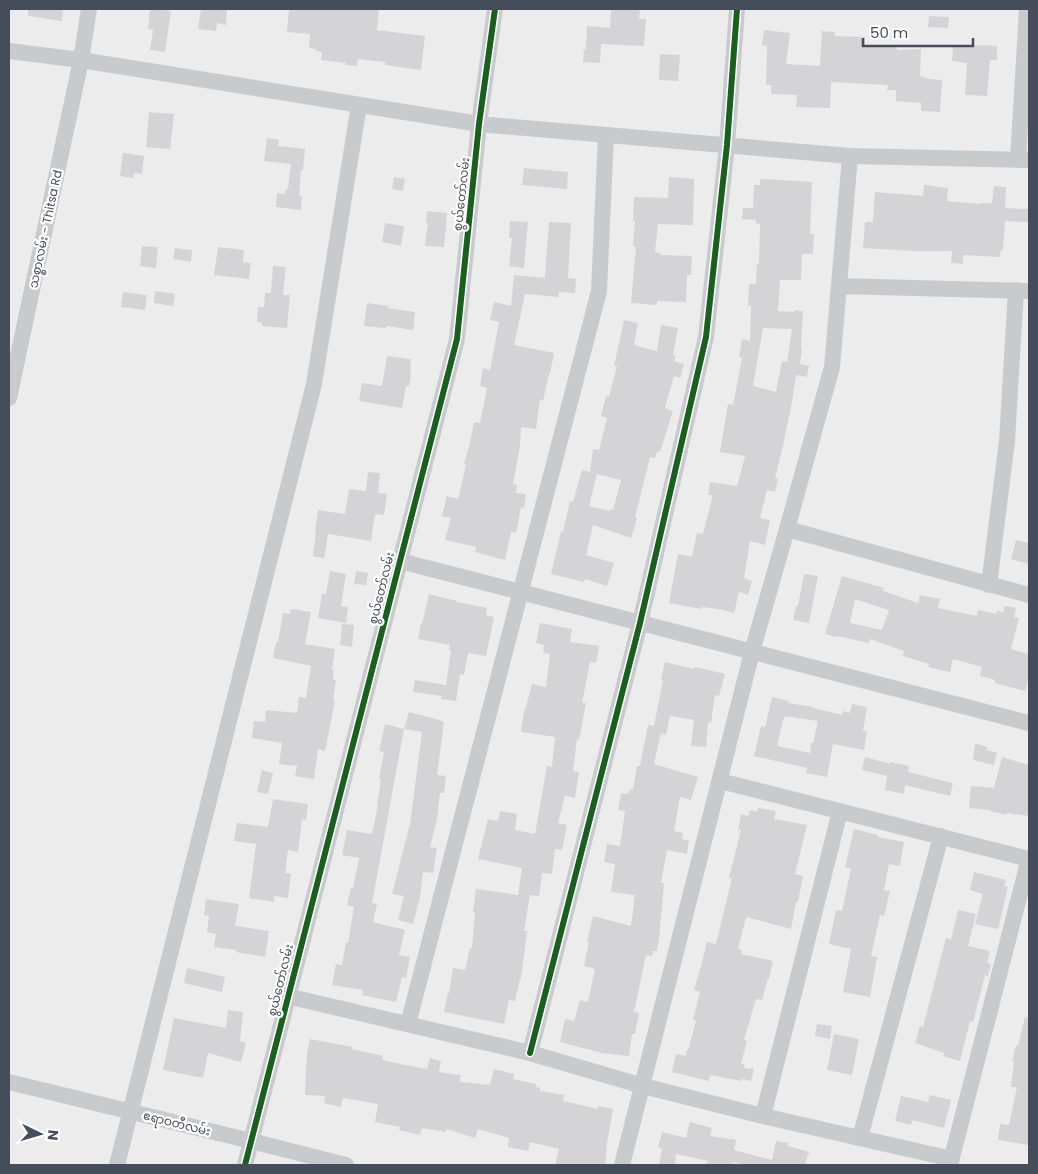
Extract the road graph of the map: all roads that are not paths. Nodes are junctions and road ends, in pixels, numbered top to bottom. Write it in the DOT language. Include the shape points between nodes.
graph roads {
  1 [pos="89,9"];
  2 [pos="495,9"];
  3 [pos="737,9"];
  4 [pos="1027,9"];
  5 [pos="9,51"];
  6 [pos="81,60"];
  7 [pos="359,105"];
  8 [pos="479,124"];
  9 [pos="606,135"];
  10 [pos="727,145"];
  11 [pos="850,156"];
  12 [pos="1024,160"];
  13 [pos="839,286"];
  14 [pos="1022,290"];
  15 [pos="10,389"];
  16 [pos="788,529"];
  17 [pos="400,561"];
  18 [pos="989,584"];
  19 [pos="521,592"];
  20 [pos="1029,595"];
  21 [pos="640,623"];
  22 [pos="752,652"];
  23 [pos="1029,723"];
  24 [pos="720,781"];
  25 [pos="840,811"];
  26 [pos="940,836"];
  27 [pos="1029,859"];
  28 [pos="288,996"];
  29 [pos="408,1024"];
  30 [pos="530,1053"];
  31 [pos="9,1082"];
  32 [pos="643,1086"];
  33 [pos="130,1111"];
  34 [pos="763,1116"];
  35 [pos="860,1138"];
  36 [pos="251,1141"];
  37 [pos="951,1162"];
  38 [pos="117,1165"];
  39 [pos="245,1165"];
  40 [pos="346,1165"];
  41 [pos="622,1165"];
  1 -- 6 [label="street, သစ္စာလမ်း - Thitsa Rd"];
  2 -- 8 [label="street, စွယ်တော်လမ်း"];
  3 -- 10 [label="street"];
  4 -- 12 [label="street"];
  5 -- 6 [label="street"];
  6 -- 7 [label="street"];
  6 -- 15 [label="street, သစ္စာလမ်း - Thitsa Rd"];
  7 -- 8 [label="street"];
  7 -- 33 [label="street" via="314,384"];
  8 -- 9 [label="street"];
  8 -- 17 [label="street, စွယ်တော်လမ်း" via="457,339"];
  9 -- 10 [label="street"];
  9 -- 19 [label="street" via="599,290"];
  10 -- 11 [label="street"];
  10 -- 21 [label="street" via="706,337"];
  11 -- 12 [label="street"];
  11 -- 13 [label="street"];
  13 -- 14 [label="street"];
  13 -- 16 [label="street" via="832,367"];
  14 -- 18 [label="street"];
  16 -- 18 [label="street"];
  16 -- 22 [label="street"];
  17 -- 19 [label="street"];
  17 -- 28 [label="street, စွယ်တော်လမ်း"];
  18 -- 20 [label="street"];
  19 -- 21 [label="street"];
  19 -- 29 [label="street"];
  21 -- 22 [label="street"];
  21 -- 30 [label="street"];
  22 -- 23 [label="street"];
  22 -- 24 [label="street"];
  24 -- 25 [label="street"];
  24 -- 32 [label="street"];
  25 -- 26 [label="street"];
  25 -- 34 [label="street"];
  26 -- 27 [label="street"];
  26 -- 35 [label="street"];
  27 -- 37 [label="street"];
  28 -- 29 [label="street"];
  28 -- 36 [label="street, စွယ်တော်လမ်း"];
  29 -- 30 [label="street"];
  30 -- 32 [label="street"];
  31 -- 33 [label="street, ဧရာဝတီလမ်း"];
  32 -- 34 [label="street"];
  32 -- 41 [label="street"];
  33 -- 36 [label="street, ဧရာဝတီလမ်း"];
  33 -- 38 [label="street"];
  34 -- 35 [label="street"];
  35 -- 37 [label="street"];
  36 -- 39 [label="street, စွယ်တော်လမ်း"];
  36 -- 40 [label="street, ဧရာဝတီလမ်း"];
}
